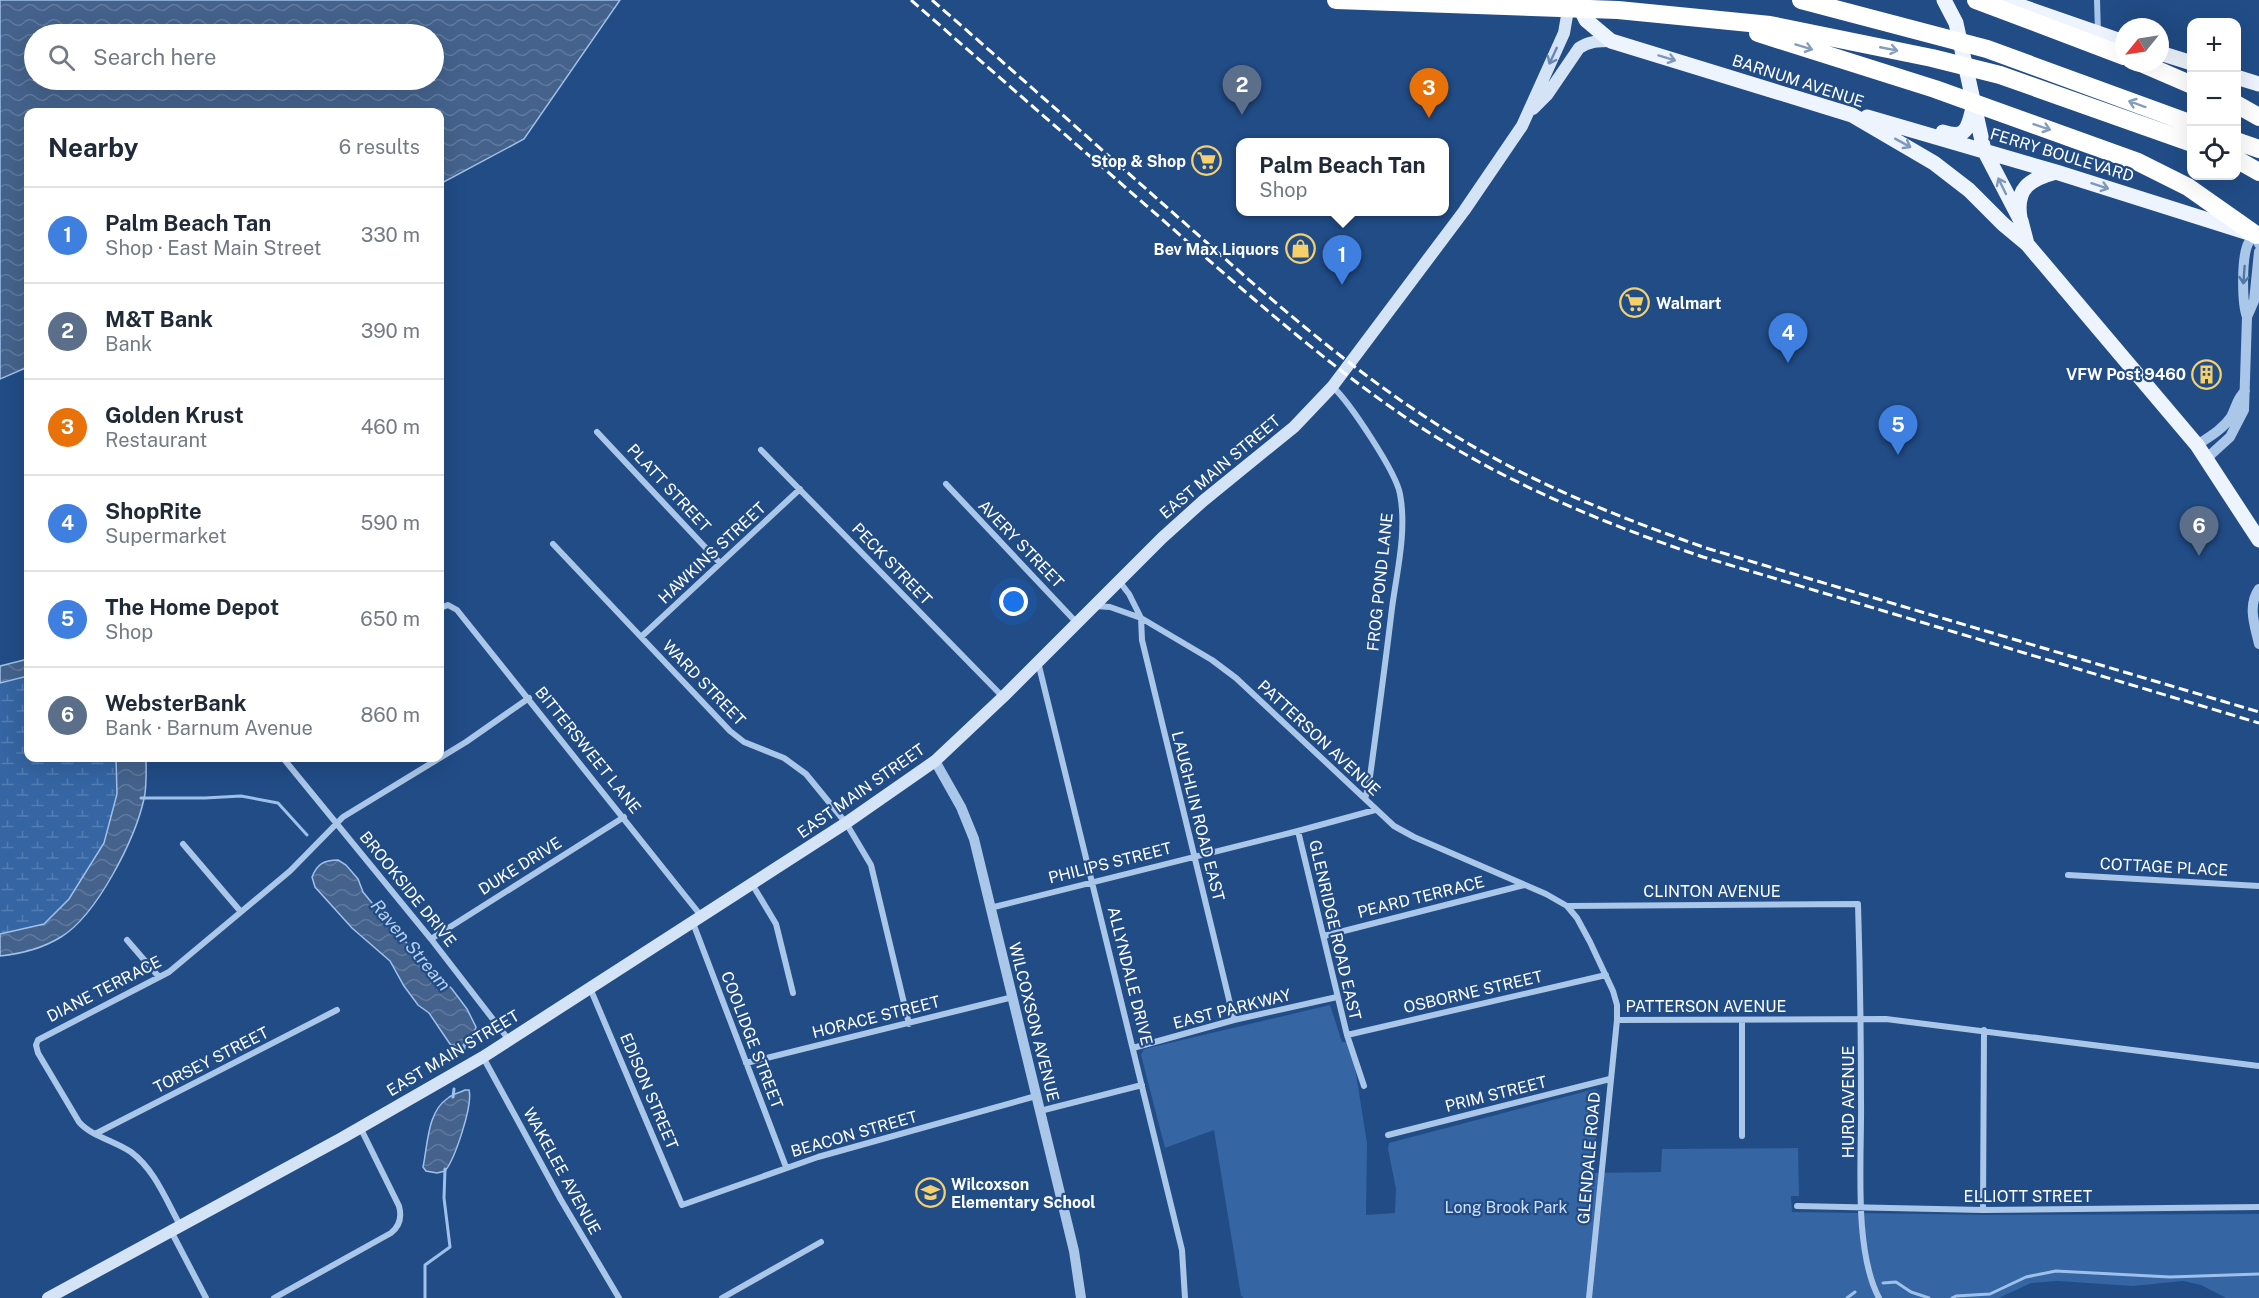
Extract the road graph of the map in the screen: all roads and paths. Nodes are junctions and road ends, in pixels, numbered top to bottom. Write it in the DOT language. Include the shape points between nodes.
graph roads {
  1 [pos="1336,0"];
  2 [pos="1567,0"];
  3 [pos="1576,0"];
  4 [pos="1801,0"];
  5 [pos="1944,0"];
  6 [pos="1976,0"];
  7 [pos="2003,0"];
  8 [pos="2097,0"];
  9 [pos="2022,3"];
  10 [pos="1707,18"];
  11 [pos="2098,34"];
  12 [pos="2115,39"];
  13 [pos="1611,41"];
  14 [pos="2115,53"];
  15 [pos="2169,56"];
  16 [pos="2187,61"];
  17 [pos="2162,72"];
  18 [pos="2241,79"];
  19 [pos="2187,83"];
  20 [pos="2259,84"];
  21 [pos="1980,107"];
  22 [pos="2241,107"];
  23 [pos="1852,114"];
  24 [pos="1528,115"];
  25 [pos="2259,117"];
  26 [pos="1876,119"];
  27 [pos="2187,122"];
  28 [pos="2187,141"];
  29 [pos="2241,143"];
  30 [pos="2259,149"];
  31 [pos="1984,150"];
  32 [pos="2241,162"];
  33 [pos="2056,172"];
  34 [pos="2259,172"];
  35 [pos="2021,221"];
  36 [pos="2258,242"];
  37 [pos="2027,244"];
  38 [pos="2247,317"];
  39 [pos="1332,387"];
  40 [pos="2245,391"];
  41 [pos="597,432"];
  42 [pos="2197,445"];
  43 [pos="761,450"];
  44 [pos="2207,458"];
  45 [pos="946,484"];
  46 [pos="800,489"];
  47 [pos="2259,540"];
  48 [pos="553,544"];
  49 [pos="720,563"];
  50 [pos="1119,581"];
  51 [pos="2259,589"];
  52 [pos="444,606"];
  53 [pos="1092,607"];
  54 [pos="1141,618"];
  55 [pos="1077,622"];
  56 [pos="641,637"];
  57 [pos="2259,644"];
  58 [pos="1038,662"];
  59 [pos="1003,697"];
  60 [pos="529,698"];
  61 [pos="444,755"];
  62 [pos="935,761"];
  63 [pos="286,762"];
  64 [pos="433,762"];
  65 [pos="1365,799"];
  66 [pos="1375,810"];
  67 [pos="624,817"];
  68 [pos="336,823"];
  69 [pos="846,824"];
  70 [pos="1298,831"];
  71 [pos="183,844"];
  72 [pos="1194,856"];
  73 [pos="2068,875"];
  74 [pos="1093,882"];
  75 [pos="752,884"];
  76 [pos="1524,885"];
  77 [pos="2259,886"];
  78 [pos="1858,904"];
  79 [pos="1567,906"];
  80 [pos="990,908"];
  81 [pos="241,912"];
  82 [pos="698,920"];
  83 [pos="1324,936"];
  84 [pos="431,939"];
  85 [pos="127,940"];
  86 [pos="1606,975"];
  87 [pos="159,977"];
  88 [pos="590,988"];
  89 [pos="794,993"];
  90 [pos="1013,997"];
  91 [pos="1337,997"];
  92 [pos="337,1010"];
  93 [pos="1861,1019"];
  94 [pos="1234,1020"];
  95 [pos="1617,1020"];
  96 [pos="1742,1020"];
  97 [pos="909,1024"];
  98 [pos="1983,1030"];
  99 [pos="1347,1035"];
  100 [pos="509,1040"];
  101 [pos="1133,1047"];
  102 [pos="483,1057"];
  103 [pos="746,1063"];
  104 [pos="2259,1066"];
  105 [pos="1610,1079"];
  106 [pos="1142,1085"];
  107 [pos="1364,1086"];
  108 [pos="1036,1096"];
  109 [pos="1040,1111"];
  110 [pos="360,1127"];
  111 [pos="97,1133"];
  112 [pos="1388,1135"];
  113 [pos="1742,1136"];
  114 [pos="786,1167"];
  115 [pos="682,1205"];
  116 [pos="1797,1206"];
  117 [pos="2259,1207"];
  118 [pos="1862,1208"];
  119 [pos="1983,1210"];
  120 [pos="175,1228"];
  121 [pos="821,1242"];
  122 [pos="69,1293"];
  123 [pos="48,1298"];
  124 [pos="206,1298"];
  125 [pos="274,1298"];
  126 [pos="619,1298"];
  127 [pos="722,1298"];
  128 [pos="1081,1298"];
  129 [pos="1185,1298"];
  130 [pos="1589,1298"];
  131 [pos="1879,1298"];
  1 -- 10 [label="highway" via="1544,6"];
  2 -- 24 [label="main road, EAST MAIN STREET, one-way" via="1564,33"];
  3 -- 13 [label="main road, BARNUM AVENUE" via="1586,21"];
  27 -- 4 [label="highway, one-way" via="1976,46"];
  5 -- 21 [label="main road, BARNUM AVENUE" via="1956,23"];
  6 -- 14 [label="highway"];
  7 -- 9 [label="main road"];
  8 -- 11 [label="street"];
  9 -- 11 [label="main road"];
  10 -- 21 [label="highway, one-way"];
  10 -- 28 [label="highway, one-way" via="1770,25 1980,69"];
  11 -- 12 [label="main road"];
  13 -- 23 [label="main road, BARNUM AVENUE, one-way"];
  13 -- 24 [label="main road, EAST MAIN STREET" via="1586,43 1579,48 1547,95"];
  15 -- 16 [label="main road"];
  17 -- 19 [label="highway"];
  18 -- 20 [label="main road"];
  21 -- 26 [label="main road" via="1967,128 1958,134 1896,117"];
  21 -- 31 [label="main road, BARNUM AVENUE"];
  21 -- 36 [label="highway, one-way" via="2155,169 2194,190"];
  22 -- 25 [label="highway"];
  23 -- 26 [label="main road, FERRY BOULEVARD"];
  23 -- 37 [label="main road, BARNUM AVENUE, one-way" via="1934,163"];
  24 -- 39 [label="main road, EAST MAIN STREET" via="1464,211"];
  26 -- 31 [label="main road, FERRY BOULEVARD"];
  29 -- 30 [label="highway"];
  31 -- 33 [label="main road, FERRY BOULEVARD"];
  35 -- 31 [label="main road, BARNUM AVENUE, one-way"];
  32 -- 34 [label="highway"];
  33 -- 35 [label="main road" via="2034,179 2024,189 2019,202"];
  33 -- 36 [label="main road, FERRY BOULEVARD, one-way"];
  35 -- 37 [label="main road, BARNUM AVENUE"];
  36 -- 38 [label="street" via="2254,301"];
  36 -- 38 [label="street, one-way" via="2248,243 2243,303"];
  37 -- 42 [label="main road, BARNUM AVENUE"];
  38 -- 40 [label="street"];
  39 -- 50 [label="main road, EAST MAIN STREET" via="1294,427 1186,516"];
  39 -- 65 [label="street, FROG POND LANE" via="1347,403 1391,471 1402,510"];
  40 -- 42 [label="street" via="2225,424"];
  40 -- 44 [label="street" via="2244,410 2235,430"];
  41 -- 49 [label="street, PLATT STREET"];
  42 -- 44 [label="main road, BARNUM AVENUE"];
  43 -- 46 [label="street, PECK STREET"];
  44 -- 47 [label="main road, BARNUM AVENUE"];
  45 -- 55 [label="street, AVERY STREET"];
  46 -- 49 [label="street, HAWKINS STREET"];
  46 -- 59 [label="street, PECK STREET"];
  48 -- 56 [label="street, WARD STREET"];
  49 -- 56 [label="street, HAWKINS STREET"];
  50 -- 53 [label="main road, EAST MAIN STREET"];
  50 -- 54 [label="street"];
  51 -- 57 [label="street" via="2252,614"];
  52 -- 60 [label="street, BITTERSWEET LANE" via="457,610"];
  53 -- 54 [label="street, PATTERSON AVENUE" via="1110,607"];
  53 -- 55 [label="main road, EAST MAIN STREET"];
  54 -- 65 [label="street, PATTERSON AVENUE" via="1236,678"];
  54 -- 72 [label="street, LAUGHLIN ROAD EAST" via="1142,640"];
  55 -- 58 [label="main road, EAST MAIN STREET"];
  56 -- 69 [label="street, WARD STREET" via="730,731 744,742 784,758 806,774"];
  58 -- 59 [label="main road, EAST MAIN STREET"];
  58 -- 74 [label="street, ALLYNDALE DRIVE"];
  59 -- 62 [label="main road, EAST MAIN STREET"];
  60 -- 61 [label="street, DIANE TERRACE"];
  60 -- 67 [label="street, BITTERSWEET LANE"];
  62 -- 69 [label="main road, EAST MAIN STREET"];
  62 -- 80 [label="street, WILCOXSON AVENUE" via="970,829"];
  63 -- 68 [label="street, BROOKSIDE DRIVE"];
  64 -- 68 [label="street, DIANE TERRACE"];
  65 -- 66 [label="street, PATTERSON AVENUE"];
  66 -- 70 [label="street, PHILIPS STREET"];
  66 -- 76 [label="street, PATTERSON AVENUE" via="1414,837"];
  67 -- 82 [label="street, BITTERSWEET LANE"];
  67 -- 84 [label="street, DUKE DRIVE"];
  68 -- 81 [label="street, DIANE TERRACE" via="290,871"];
  68 -- 84 [label="street, BROOKSIDE DRIVE"];
  69 -- 75 [label="main road, EAST MAIN STREET"];
  69 -- 97 [label="street, WARD STREET" via="871,865"];
  70 -- 72 [label="street, PHILIPS STREET"];
  70 -- 83 [label="street, GLENRIDGE ROAD EAST"];
  71 -- 81 [label="street"];
  72 -- 74 [label="street, PHILIPS STREET"];
  72 -- 94 [label="street, LAUGHLIN ROAD EAST"];
  73 -- 77 [label="street, COTTAGE PLACE"];
  74 -- 80 [label="street, PHILIPS STREET"];
  74 -- 101 [label="street, ALLYNDALE DRIVE"];
  75 -- 82 [label="main road, EAST MAIN STREET"];
  75 -- 89 [label="street" via="776,924"];
  76 -- 79 [label="street, PATTERSON AVENUE"];
  76 -- 83 [label="street, PEARD TERRACE"];
  78 -- 79 [label="street, CLINTON AVENUE"];
  78 -- 93 [label="street, HURD AVENUE"];
  79 -- 86 [label="street, PATTERSON AVENUE"];
  80 -- 90 [label="street, WILCOXSON AVENUE"];
  81 -- 87 [label="street, DIANE TERRACE"];
  82 -- 88 [label="main road, EAST MAIN STREET"];
  82 -- 103 [label="street, COOLIDGE STREET"];
  83 -- 91 [label="street, GLENRIDGE ROAD EAST"];
  84 -- 100 [label="street, BROOKSIDE DRIVE"];
  85 -- 87 [label="street"];
  86 -- 95 [label="street, PATTERSON AVENUE" via="1616,1001"];
  86 -- 99 [label="street, OSBORNE STREET"];
  87 -- 111 [label="street, DIANE TERRACE" via="37,1042 38,1053 78,1122"];
  88 -- 100 [label="main road, EAST MAIN STREET"];
  88 -- 115 [label="street, EDISON STREET"];
  90 -- 97 [label="street, HORACE STREET"];
  90 -- 108 [label="street, WILCOXSON AVENUE"];
  91 -- 94 [label="street, EAST PARKWAY"];
  91 -- 99 [label="street, GLENRIDGE ROAD EAST"];
  92 -- 111 [label="street, TORSEY STREET"];
  93 -- 96 [label="street, PATTERSON AVENUE"];
  93 -- 98 [label="street, PATTERSON AVENUE"];
  93 -- 118 [label="street, HURD AVENUE"];
  94 -- 101 [label="street, EAST PARKWAY"];
  95 -- 96 [label="street, PATTERSON AVENUE"];
  95 -- 105 [label="street, GLENDALE ROAD"];
  96 -- 113 [label="street"];
  97 -- 103 [label="street, HORACE STREET"];
  98 -- 104 [label="street, PATTERSON AVENUE"];
  98 -- 119 [label="street"];
  99 -- 107 [label="street, GLENRIDGE ROAD EAST"];
  100 -- 102 [label="main road, EAST MAIN STREET"];
  101 -- 106 [label="street, ALLYNDALE DRIVE"];
  102 -- 110 [label="main road, EAST MAIN STREET"];
  102 -- 126 [label="street, WAKELEE AVENUE"];
  103 -- 114 [label="street, COOLIDGE STREET"];
  105 -- 112 [label="street, PRIM STREET"];
  105 -- 130 [label="street, GLENDALE ROAD"];
  106 -- 109 [label="street"];
  106 -- 129 [label="street, ALLYNDALE DRIVE" via="1182,1250"];
  108 -- 109 [label="street, WILCOXSON AVENUE"];
  108 -- 114 [label="street, BEACON STREET"];
  109 -- 128 [label="street, WILCOXSON AVENUE" via="1074,1251"];
  110 -- 120 [label="main road, EAST MAIN STREET"];
  110 -- 125 [label="street" via="399,1206 397,1227"];
  111 -- 120 [label="street, DIANE TERRACE" via="130,1151 152,1173"];
  114 -- 115 [label="street, BEACON STREET"];
  116 -- 118 [label="street, ELLIOTT STREET"];
  117 -- 119 [label="street, ELLIOTT STREET"];
  118 -- 119 [label="street, ELLIOTT STREET"];
  118 -- 131 [label="street, HURD AVENUE" via="1866,1264"];
  120 -- 122 [label="main road, EAST MAIN STREET"];
  120 -- 124 [label="street, DIANE TERRACE"];
  121 -- 127 [label="street"];
  122 -- 123 [label="main road, EAST MAIN STREET"];
}
